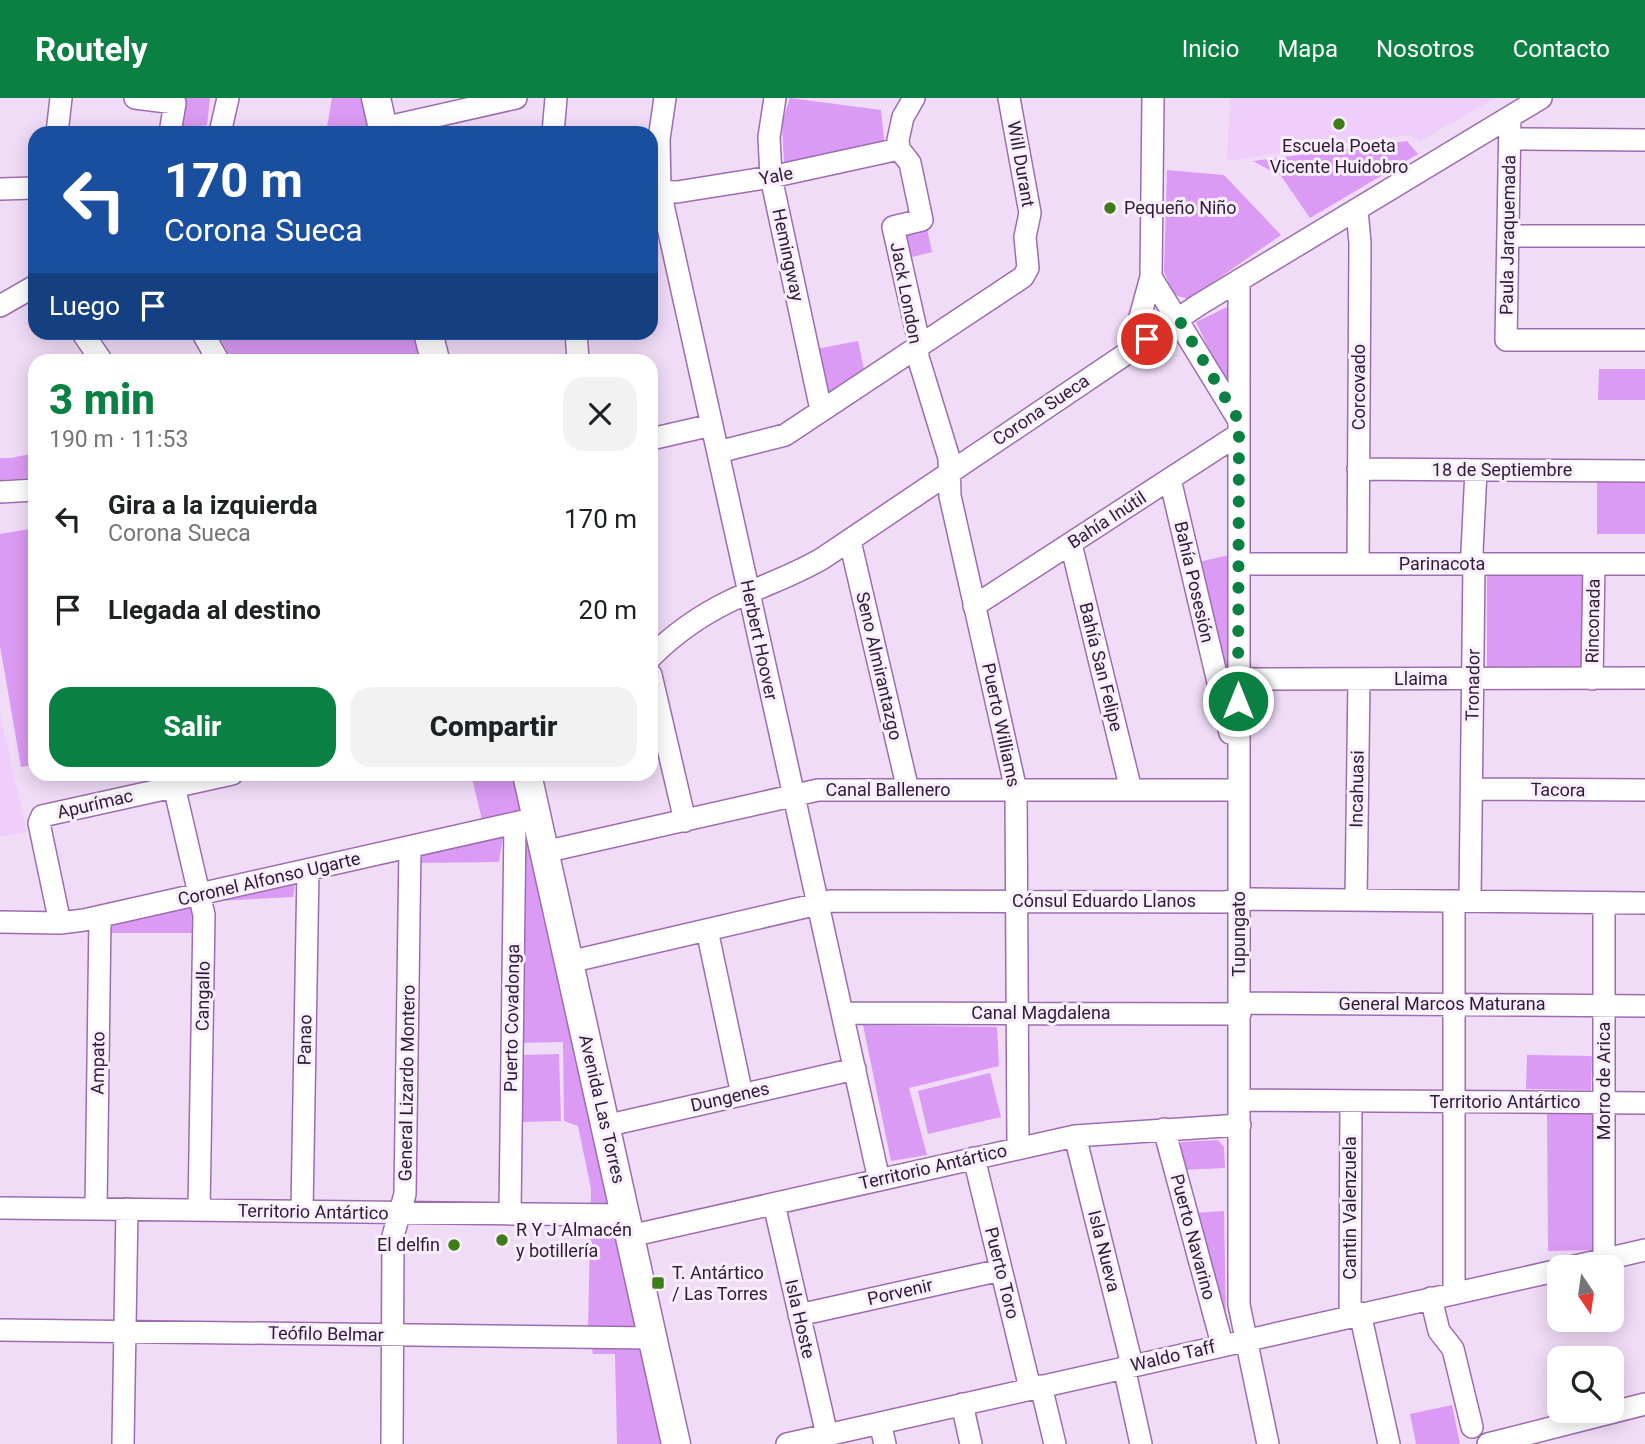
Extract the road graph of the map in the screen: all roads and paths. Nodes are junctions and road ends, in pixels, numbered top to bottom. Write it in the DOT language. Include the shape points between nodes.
graph roads {
  1 [pos="61,98"];
  2 [pos="135,98"];
  3 [pos="228,98"];
  4 [pos="376,98"];
  5 [pos="516,98"];
  6 [pos="556,98"];
  7 [pos="665,98"];
  8 [pos="775,98"];
  9 [pos="914,98"];
  10 [pos="1009,98"];
  11 [pos="1153,98"];
  12 [pos="1541,98"];
  13 [pos="1510,117"];
  14 [pos="58,126"];
  15 [pos="171,126"];
  16 [pos="222,126"];
  17 [pos="382,126"];
  18 [pos="400,126"];
  19 [pos="553,126"];
  20 [pos="1510,139"];
  21 [pos="1645,140"];
  22 [pos="899,149"];
  23 [pos="658,152"];
  24 [pos="771,177"];
  25 [pos="28,188"];
  26 [pos="0,189"];
  27 [pos="658,191"];
  28 [pos="658,203"];
  29 [pos="1357,210"];
  30 [pos="1508,236"];
  31 [pos="1645,236"];
  32 [pos="1152,277"];
  33 [pos="1239,280"];
  34 [pos="28,290"];
  35 [pos="0,306"];
  36 [pos="1178,318"];
  37 [pos="1645,340"];
  38 [pos="917,348"];
  39 [pos="1132,349"];
  40 [pos="821,410"];
  41 [pos="712,425"];
  42 [pos="1239,428"];
  43 [pos="658,437"];
  44 [pos="718,452"];
  45 [pos="1359,469"];
  46 [pos="1476,470"];
  47 [pos="1645,471"];
  48 [pos="949,473"];
  49 [pos="1170,479"];
  50 [pos="28,490"];
  51 [pos="0,492"];
  52 [pos="850,541"];
  53 [pos="1071,544"];
  54 [pos="1239,564"];
  55 [pos="1358,564"];
  56 [pos="1474,564"];
  57 [pos="1594,564"];
  58 [pos="1645,564"];
  59 [pos="749,592"];
  60 [pos="974,606"];
  61 [pos="658,651"];
  62 [pos="1592,678"];
  63 [pos="1645,678"];
  64 [pos="1238,679"];
  65 [pos="1359,679"];
  66 [pos="1473,679"];
  67 [pos="658,705"];
  68 [pos="1238,767"];
  69 [pos="198,781"];
  70 [pos="527,781"];
  71 [pos="174,786"];
  72 [pos="1472,789"];
  73 [pos="908,790"];
  74 [pos="1016,790"];
  75 [pos="1131,790"];
  76 [pos="1238,790"];
  77 [pos="1645,790"];
  78 [pos="794,797"];
  79 [pos="526,820"];
  80 [pos="685,821"];
  81 [pos="410,847"];
  82 [pos="544,852"];
  83 [pos="308,870"];
  84 [pos="199,894"];
  85 [pos="1017,900"];
  86 [pos="1239,900"];
  87 [pos="1356,900"];
  88 [pos="1462,901"];
  89 [pos="1604,903"];
  90 [pos="1645,903"];
  91 [pos="818,904"];
  92 [pos="100,917"];
  93 [pos="0,922"];
  94 [pos="60,923"];
  95 [pos="707,930"];
  96 [pos="569,961"];
  97 [pos="1453,1004"];
  98 [pos="1604,1006"];
  99 [pos="1645,1006"];
  100 [pos="1240,1008"];
  101 [pos="842,1013"];
  102 [pos="1017,1013"];
  103 [pos="855,1069"];
  104 [pos="742,1095"];
  105 [pos="1240,1100"];
  106 [pos="1351,1101"];
  107 [pos="1453,1102"];
  108 [pos="1605,1103"];
  109 [pos="1645,1103"];
  110 [pos="1240,1125"];
  111 [pos="605,1126"];
  112 [pos="1164,1129"];
  113 [pos="1075,1136"];
  114 [pos="1018,1148"];
  115 [pos="974,1158"];
  116 [pos="879,1180"];
  117 [pos="774,1204"];
  118 [pos="0,1208"];
  119 [pos="96,1209"];
  120 [pos="127,1209"];
  121 [pos="199,1210"];
  122 [pos="302,1211"];
  123 [pos="399,1213"];
  124 [pos="510,1214"];
  125 [pos="628,1225"];
  126 [pos="1645,1250"];
  127 [pos="1604,1255"];
  128 [pos="1624,1255"];
  129 [pos="1001,1270"];
  130 [pos="1547,1273"];
  131 [pos="1454,1293"];
  132 [pos="1431,1298"];
  133 [pos="799,1315"];
  134 [pos="1355,1315"];
  135 [pos="0,1330"];
  136 [pos="125,1331"];
  137 [pos="393,1335"];
  138 [pos="653,1338"];
  139 [pos="1245,1339"];
  140 [pos="1222,1344"];
  141 [pos="1128,1366"];
  142 [pos="1036,1387"];
  143 [pos="962,1404"];
  144 [pos="1645,1404"];
  145 [pos="880,1423"];
  146 [pos="1472,1427"];
  147 [pos="827,1435"];
  148 [pos="797,1443"];
  149 [pos="123,1444"];
  150 [pos="392,1444"];
  151 [pos="676,1444"];
  152 [pos="885,1444"];
  153 [pos="971,1444"];
  154 [pos="1055,1444"];
  155 [pos="1141,1444"];
  156 [pos="1268,1444"];
  157 [pos="1389,1444"];
  158 [pos="1488,1444"];
  1 -- 14 [label="street"];
  2 -- 15 [label="street" via="175,103"];
  3 -- 16 [label="street"];
  4 -- 17 [label="main road"];
  5 -- 18 [label="street"];
  6 -- 19 [label="street"];
  7 -- 23 [label="street, Herbert Hoover"];
  8 -- 24 [label="street, Hemingway" via="769,136"];
  9 -- 22 [label="street" via="900,126"];
  10 -- 38 [label="street, Will Durant" via="1030,213 1025,233 1027,272"];
  11 -- 32 [label="street"];
  12 -- 13 [label="street, Corona Sueca"];
  13 -- 20 [label="street, Paula Jaraquemada"];
  13 -- 29 [label="street, Corona Sueca"];
  20 -- 21 [label="street"];
  20 -- 30 [label="street, Paula Jaraquemada"];
  22 -- 24 [label="street, Yale"];
  22 -- 38 [label="street, Jack London" via="910,163 922,220 893,227"];
  24 -- 27 [label="street, Yale"];
  24 -- 40 [label="street, Hemingway"];
  25 -- 26 [label="street"];
  28 -- 41 [label="street, Herbert Hoover"];
  29 -- 33 [label="street, Corona Sueca"];
  29 -- 45 [label="street, Corcovado"];
  30 -- 31 [label="street"];
  30 -- 37 [label="street, Paula Jaraquemada" via="1506,340"];
  32 -- 36 [label="street"];
  32 -- 39 [label="street"];
  33 -- 36 [label="street, Corona Sueca"];
  33 -- 42 [label="street, Tupungato"];
  34 -- 35 [label="street"];
  36 -- 39 [label="street, Corona Sueca"];
  36 -- 42 [label="street"];
  38 -- 40 [label="street"];
  38 -- 48 [label="street, Jack London" via="949,458"];
  39 -- 48 [label="street, Corona Sueca"];
  40 -- 44 [label="street" via="785,435"];
  41 -- 43 [label="street"];
  41 -- 44 [label="street, Herbert Hoover"];
  42 -- 49 [label="street, Bahía Inútil"];
  42 -- 54 [label="street, Tupungato"];
  44 -- 59 [label="street, Herbert Hoover"];
  45 -- 46 [label="street, 18 de Septiembre"];
  45 -- 55 [label="street, Corcovado"];
  46 -- 47 [label="street, 18 de Septiembre"];
  46 -- 56 [label="street, Tronador"];
  48 -- 52 [label="street, Corona Sueca"];
  48 -- 60 [label="street, Puerto Williams"];
  49 -- 53 [label="street, Bahía Inútil"];
  49 -- 68 [label="street, Bahía Posesión"];
  50 -- 51 [label="street"];
  52 -- 59 [label="street, Corona Sueca" via="810,566"];
  52 -- 73 [label="street, Seno Almirantazgo"];
  53 -- 60 [label="street, Bahía Inútil"];
  53 -- 75 [label="street, Bahía San Felipe"];
  54 -- 55 [label="street, Parinacota"];
  54 -- 64 [label="street, Tupungato"];
  55 -- 56 [label="street, Parinacota"];
  56 -- 57 [label="street, Parinacota"];
  56 -- 66 [label="street, Tronador"];
  57 -- 58 [label="street, Parinacota"];
  57 -- 62 [label="street, Rinconada"];
  59 -- 61 [label="street, Corona Sueca" via="693,622"];
  59 -- 78 [label="street, Herbert Hoover"];
  60 -- 74 [label="street, Puerto Williams"];
  62 -- 63 [label="street, Llaima"];
  62 -- 66 [label="street, Llaima"];
  64 -- 65 [label="street, Llaima"];
  64 -- 68 [label="street, Tupungato"];
  65 -- 66 [label="street, Llaima"];
  65 -- 87 [label="street, Incahuasi"];
  66 -- 72 [label="street, Tronador"];
  67 -- 80 [label="street"];
  68 -- 76 [label="street, Tupungato"];
  69 -- 71 [label="street, Apurímac"];
  70 -- 79 [label="main road, Avenida Las Torres"];
  71 -- 84 [label="street, Cangallo"];
  71 -- 94 [label="street, Apurímac" via="40,818"];
  72 -- 77 [label="street, Tacora"];
  72 -- 88 [label="street, Tronador"];
  73 -- 74 [label="street, Canal Ballenero"];
  73 -- 78 [label="street, Canal Ballenero" via="818,790"];
  74 -- 75 [label="street, Canal Ballenero"];
  74 -- 85 [label="street, Puerto Williams"];
  75 -- 76 [label="street, Canal Ballenero"];
  76 -- 86 [label="street, Tupungato"];
  78 -- 80 [label="street, Canal Ballenero"];
  78 -- 91 [label="street, Herbert Hoover"];
  79 -- 81 [label="street, Coronel Alfonso Ugarte"];
  79 -- 82 [label="main road, Avenida Las Torres"];
  79 -- 124 [label="street, Puerto Covadonga"];
  80 -- 82 [label="street, Canal Ballenero"];
  81 -- 83 [label="street, Coronel Alfonso Ugarte"];
  81 -- 123 [label="street, General Lizardo Montero" via="405,1194"];
  82 -- 96 [label="main road, Avenida Las Torres"];
  83 -- 84 [label="street, Coronel Alfonso Ugarte"];
  83 -- 122 [label="street, Panao"];
  84 -- 92 [label="street, Coronel Alfonso Ugarte"];
  84 -- 121 [label="street, Cangallo" via="204,915"];
  85 -- 86 [label="street, Cónsul Eduardo Llanos"];
  85 -- 91 [label="street, Cónsul Eduardo Llanos"];
  85 -- 102 [label="street, Puerto Williams"];
  86 -- 87 [label="street, Cónsul Eduardo Llanos"];
  86 -- 100 [label="street, Tupungato"];
  87 -- 88 [label="street, Cónsul Eduardo Llanos"];
  88 -- 89 [label="street, Cónsul Eduardo Llanos"];
  88 -- 97 [label="street, Tronador"];
  89 -- 90 [label="street, Cónsul Eduardo Llanos"];
  89 -- 98 [label="street, Morro de Arica"];
  91 -- 95 [label="street, Cónsul Eduardo Llanos"];
  91 -- 101 [label="street, Herbert Hoover"];
  92 -- 94 [label="street, Coronel Alfonso Ugarte"];
  92 -- 119 [label="street, Ampato"];
  93 -- 94 [label="street, Coronel Alfonso Ugarte"];
  95 -- 96 [label="street, Cónsul Eduardo Llanos"];
  95 -- 104 [label="street"];
  96 -- 111 [label="main road, Avenida Las Torres"];
  97 -- 98 [label="street, General Marcos Maturana"];
  97 -- 100 [label="street, General Marcos Maturana"];
  97 -- 107 [label="street, Tronador"];
  98 -- 99 [label="street, General Marcos Maturana"];
  98 -- 108 [label="street, Morro de Arica"];
  100 -- 102 [label="street, Canal Magdalena"];
  100 -- 105 [label="street, Tupungato"];
  101 -- 102 [label="street, Canal Magdalena"];
  101 -- 103 [label="street, Herbert Hoover"];
  102 -- 114 [label="street, Puerto Williams"];
  103 -- 104 [label="street, Dungenes"];
  103 -- 116 [label="street, Herbert Hoover"];
  104 -- 111 [label="street, Dungenes"];
  105 -- 106 [label="street, Territorio Antártico"];
  105 -- 110 [label="street, Tupungato"];
  106 -- 107 [label="street, Territorio Antártico"];
  106 -- 134 [label="street, Cantin Valenzuela"];
  107 -- 108 [label="street, Territorio Antártico"];
  107 -- 131 [label="street, Tronador"];
  108 -- 109 [label="street, Territorio Antártico"];
  108 -- 127 [label="street, Morro de Arica"];
  110 -- 112 [label="street, Territorio Antártico"];
  110 -- 139 [label="street, Tupungato" via="1240,1305"];
  111 -- 125 [label="main road, Avenida Las Torres"];
  112 -- 113 [label="street, Territorio Antártico"];
  112 -- 140 [label="street, Puerto Navarino"];
  113 -- 114 [label="street, Territorio Antártico"];
  113 -- 141 [label="street, Isla Nueva"];
  114 -- 115 [label="street, Territorio Antártico"];
  115 -- 116 [label="street, Territorio Antártico"];
  115 -- 129 [label="street, Puerto Toro"];
  116 -- 117 [label="street, Territorio Antártico"];
  117 -- 125 [label="street, Territorio Antártico"];
  117 -- 133 [label="street, Isla Hoste"];
  118 -- 119 [label="street, Territorio Antártico"];
  119 -- 120 [label="street, Territorio Antártico"];
  120 -- 121 [label="street, Territorio Antártico"];
  120 -- 136 [label="street"];
  121 -- 122 [label="street, Territorio Antártico"];
  122 -- 123 [label="street, Territorio Antártico"];
  123 -- 124 [label="street, Territorio Antártico"];
  123 -- 137 [label="street, General Lizardo Montero" via="393,1236"];
  124 -- 125 [label="street, Territorio Antártico"];
  125 -- 138 [label="main road, Avenida Las Torres"];
  126 -- 128 [label="street"];
  129 -- 133 [label="street, Porvenir"];
  129 -- 142 [label="street, Puerto Toro"];
  130 -- 131 [label="street, Waldo Taff"];
  131 -- 132 [label="street, Waldo Taff"];
  132 -- 134 [label="street, Waldo Taff"];
  132 -- 146 [label="street" via="1439,1331 1453,1349"];
  133 -- 147 [label="street, Isla Hoste"];
  134 -- 139 [label="street, Waldo Taff"];
  134 -- 157 [label="street, Cantin Valenzuela"];
  135 -- 136 [label="street, Teófilo Belmar"];
  136 -- 137 [label="street, Teófilo Belmar"];
  136 -- 149 [label="street"];
  137 -- 138 [label="street, Teófilo Belmar"];
  137 -- 150 [label="street, General Lizardo Montero"];
  138 -- 151 [label="main road, Avenida Las Torres"];
  139 -- 140 [label="street, Waldo Taff"];
  139 -- 156 [label="street, Tupungato"];
  140 -- 141 [label="street, Waldo Taff"];
  141 -- 142 [label="street, Waldo Taff"];
  141 -- 155 [label="street, Isla Nueva"];
  142 -- 143 [label="street, Waldo Taff"];
  142 -- 154 [label="street, Puerto Toro"];
  143 -- 145 [label="street, Waldo Taff"];
  143 -- 153 [label="street"];
  144 -- 158 [label="street"];
  145 -- 147 [label="street, Waldo Taff"];
  145 -- 152 [label="street"];
  147 -- 148 [label="street, Waldo Taff"];
}
